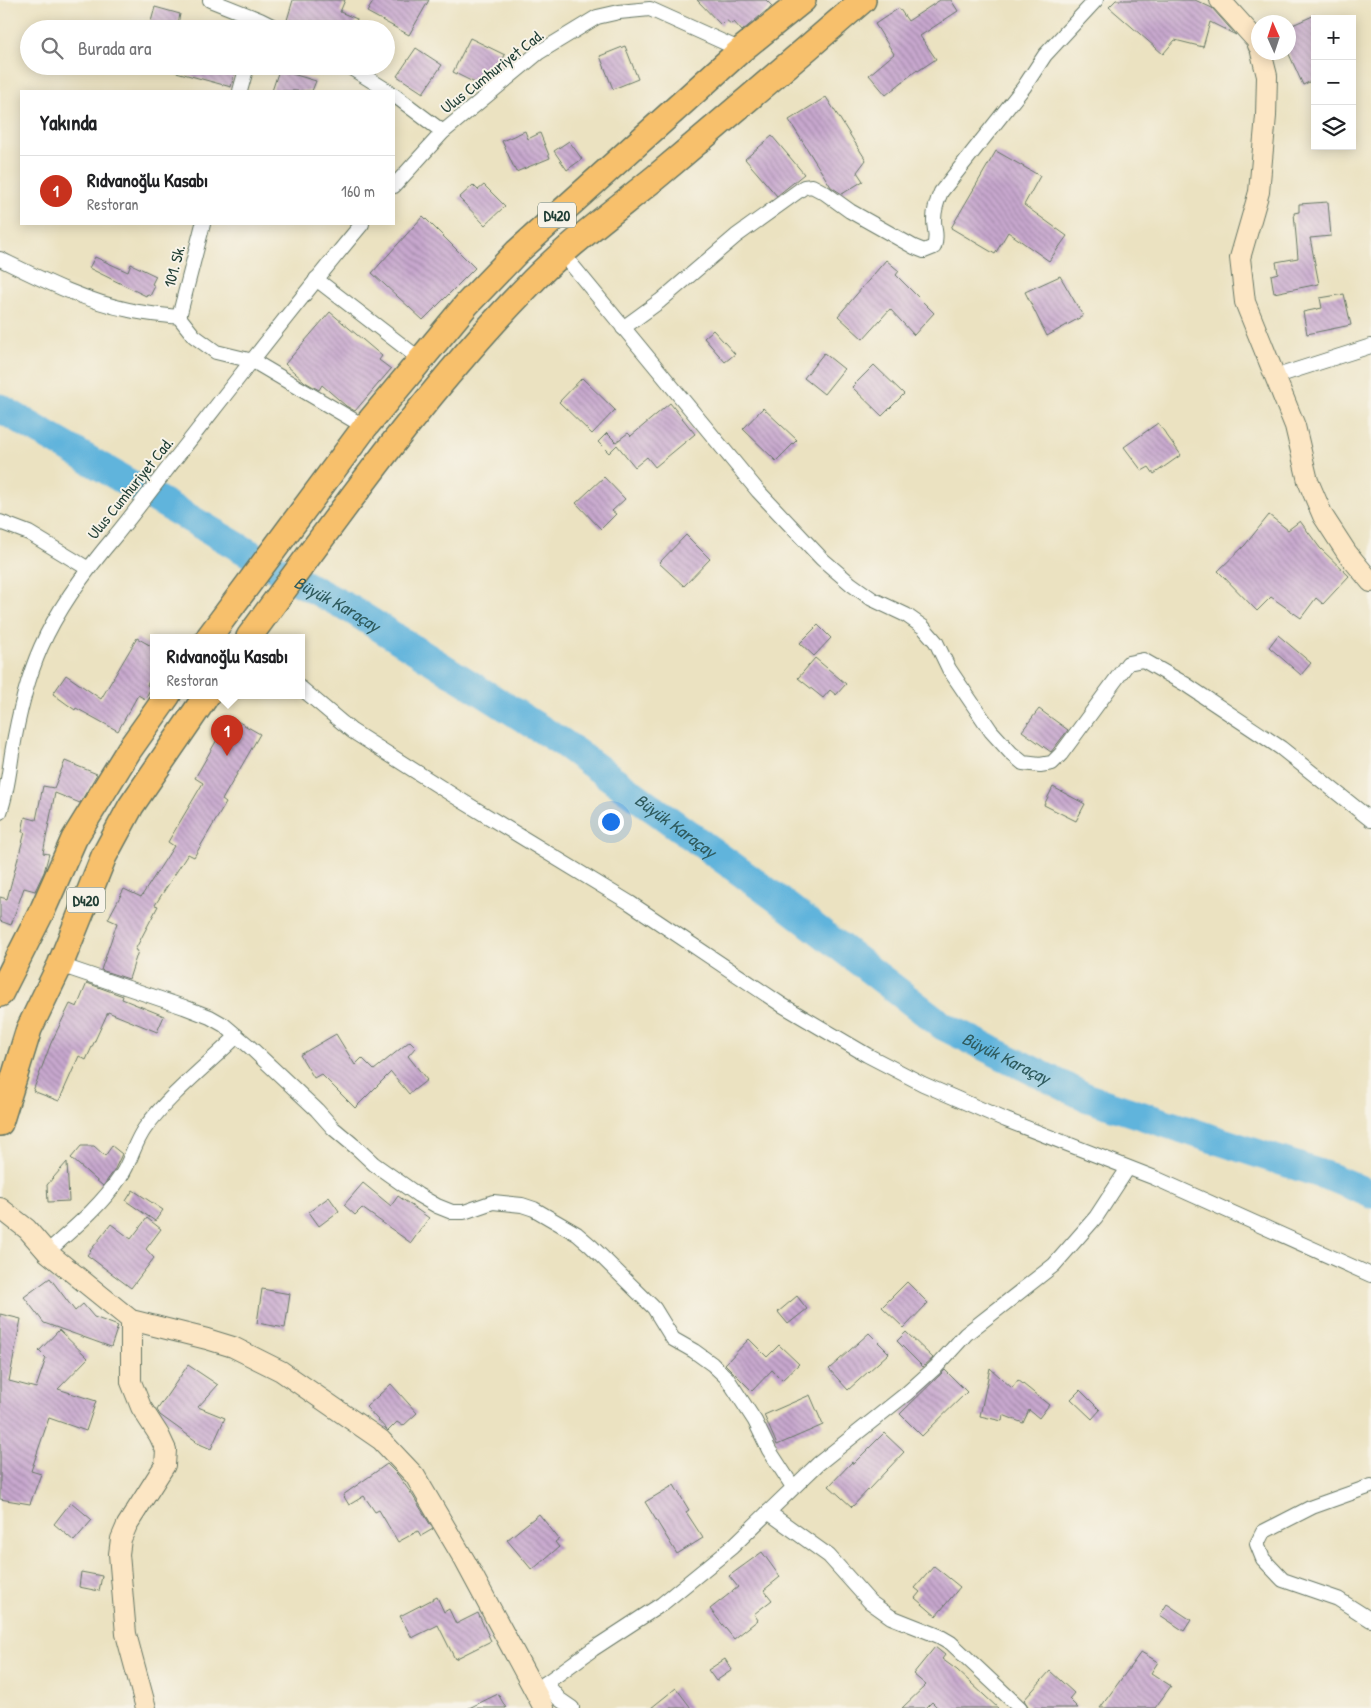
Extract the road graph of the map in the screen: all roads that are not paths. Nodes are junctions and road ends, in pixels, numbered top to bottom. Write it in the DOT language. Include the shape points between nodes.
graph roads {
  1 [pos="210,0"];
  2 [pos="803,0"];
  3 [pos="863,0"];
  4 [pos="1096,0"];
  5 [pos="1220,0"];
  6 [pos="644,4"];
  7 [pos="250,20"];
  8 [pos="1251,34"];
  9 [pos="741,50"];
  10 [pos="1262,60"];
  11 [pos="244,75"];
  12 [pos="362,75"];
  13 [pos="240,90"];
  14 [pos="386,90"];
  15 [pos="395,96"];
  16 [pos="443,132"];
  17 [pos="395,185"];
  18 [pos="203,225"];
  19 [pos="361,225"];
  20 [pos="562,253"];
  21 [pos="0,259"];
  22 [pos="316,279"];
  23 [pos="179,317"];
  24 [pos="623,328"];
  25 [pos="1371,346"];
  26 [pos="421,360"];
  27 [pos="253,361"];
  28 [pos="1274,378"];
  29 [pos="365,428"];
  30 [pos="0,522"];
  31 [pos="87,568"];
  32 [pos="1371,582"];
  33 [pos="211,634"];
  34 [pos="251,634"];
  35 [pos="305,691"];
  36 [pos="165,699"];
  37 [pos="204,699"];
  38 [pos="0,812"];
  39 [pos="1371,820"];
  40 [pos="60,965"];
  41 [pos="0,994"];
  42 [pos="237,1036"];
  43 [pos="0,1123"];
  44 [pos="1128,1168"];
  45 [pos="0,1208"];
  46 [pos="47,1252"];
  47 [pos="1371,1275"];
  48 [pos="131,1320"];
  49 [pos="1371,1486"];
  50 [pos="793,1487"];
  51 [pos="768,1512"];
  52 [pos="1371,1620"];
  53 [pos="539,1686"];
  54 [pos="146,1708"];
  55 [pos="544,1708"];
  56 [pos="572,1708"];
  57 [pos="1020,1708"];
  1 -- 7 [label="street"];
  2 -- 9 [label="highway, D420"];
  3 -- 20 [label="highway"];
  4 -- 24 [label="street" via="1045,55 1024,87 940,192 934,220 937,237 934,248 924,251 914,247 825,193 812,186 804,187 736,236"];
  5 -- 8 [label="street"];
  6 -- 9 [label="street, Ulus Cumhuriyet Cad."];
  6 -- 16 [label="street, Ulus Cumhuriyet Cad." via="597,17 538,54"];
  9 -- 26 [label="highway, D420" via="516,252"];
  10 -- 28 [label="street" via="1267,76 1266,116 1259,192 1240,258 1245,302"];
  11 -- 13 [label="street"];
  12 -- 14 [label="street"];
  15 -- 16 [label="street"];
  16 -- 17 [label="street, Ulus Cumhuriyet Cad."];
  18 -- 23 [label="street, 101. Sk."];
  19 -- 22 [label="street, Ulus Cumhuriyet Cad."];
  20 -- 24 [label="street"];
  20 -- 34 [label="highway" via="486,332 416,415"];
  21 -- 23 [label="street" via="102,303"];
  22 -- 26 [label="street"];
  22 -- 27 [label="street, Ulus Cumhuriyet Cad."];
  23 -- 27 [label="street" via="194,336 216,352"];
  24 -- 39 [label="street" via="758,492 822,559 851,584 888,608 906,615 936,642 949,669 991,731 1023,763 1052,763 1128,663 1143,660 1281,748"];
  25 -- 28 [label="street"];
  26 -- 29 [label="highway, D420"];
  27 -- 29 [label="street"];
  27 -- 31 [label="street, Ulus Cumhuriyet Cad."];
  28 -- 32 [label="street" via="1295,426 1308,481 1323,516"];
  29 -- 33 [label="highway, D420"];
  30 -- 31 [label="street" via="29,533"];
  31 -- 38 [label="street, Ulus Cumhuriyet Cad." via="48,631 34,664"];
  35 -- 44 [label="street" via="352,731 630,903 782,1005 859,1050 923,1084"];
  36 -- 41 [label="highway, D420" via="74,839"];
  37 -- 40 [label="highway, D420" via="131,806 104,856"];
  40 -- 42 [label="street" via="210,1017"];
  40 -- 43 [label="highway, D420" via="29,1029"];
  42 -- 46 [label="street" via="161,1108 139,1137 123,1173 108,1195"];
  42 -- 50 [label="street" via="333,1128 418,1196 452,1212 464,1212 493,1202 522,1205 577,1234 654,1308 673,1339 712,1364 727,1378"];
  44 -- 47 [label="street"];
  44 -- 50 [label="street" via="1096,1217 1054,1265 966,1334 930,1373"];
  45 -- 46 [label="street" via="27,1229"];
  46 -- 48 [label="street"];
  48 -- 53 [label="street" via="233,1347 282,1371 381,1440 415,1476"];
  48 -- 54 [label="street" via="131,1382 141,1407 166,1450 165,1465 127,1525 119,1554 126,1634"];
  49 -- 52 [label="street" via="1312,1507 1263,1532 1257,1544 1263,1559 1283,1580 1338,1600"];
  50 -- 51 [label="street"];
  51 -- 53 [label="street" via="698,1577"];
  51 -- 57 [label="street" via="829,1556 870,1602 891,1617 951,1644"];
  53 -- 55 [label="street"];
  53 -- 56 [label="street"];
}
